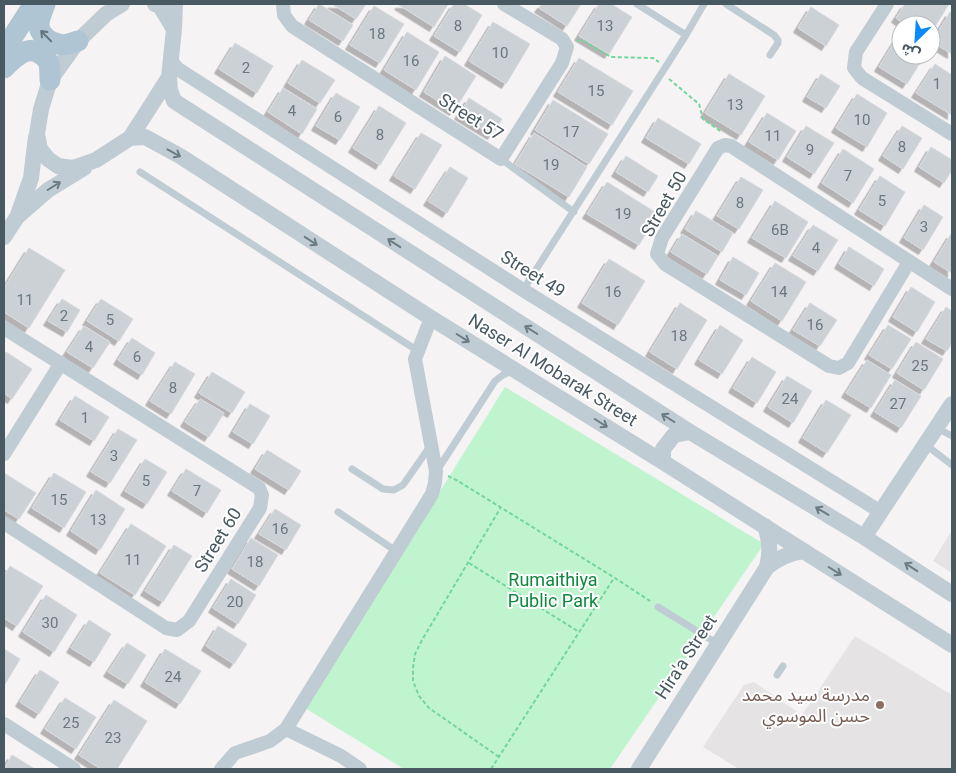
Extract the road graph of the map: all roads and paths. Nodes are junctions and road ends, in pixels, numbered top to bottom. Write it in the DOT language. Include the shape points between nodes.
graph roads {
  1 [pos="34,4"];
  2 [pos="45,4"];
  3 [pos="122,4"];
  4 [pos="155,4"];
  5 [pos="175,4"];
  6 [pos="283,4"];
  7 [pos="504,4"];
  8 [pos="637,4"];
  9 [pos="704,4"];
  10 [pos="726,4"];
  11 [pos="887,4"];
  12 [pos="174,29"];
  13 [pos="686,35"];
  14 [pos="78,41"];
  15 [pos="564,44"];
  16 [pos="4,50"];
  17 [pos="770,55"];
  18 [pos="4,68"];
  19 [pos="170,69"];
  20 [pos="663,69"];
  21 [pos="50,80"];
  22 [pos="37,134"];
  23 [pos="952,134"];
  24 [pos="130,138"];
  25 [pos="734,149"];
  26 [pos="501,159"];
  27 [pos="96,160"];
  28 [pos="140,172"];
  29 [pos="574,212"];
  30 [pos="17,217"];
  31 [pos="4,237"];
  32 [pos="909,262"];
  33 [pos="952,289"];
  34 [pos="524,290"];
  35 [pos="431,318"];
  36 [pos="4,328"];
  37 [pos="418,351"];
  38 [pos="61,363"];
  39 [pos="514,370"];
  40 [pos="952,404"];
  41 [pos="937,428"];
  42 [pos="690,432"];
  43 [pos="952,436"];
  44 [pos="431,445"];
  45 [pos="926,445"];
  46 [pos="4,454"];
  47 [pos="663,462"];
  48 [pos="952,465"];
  49 [pos="352,469"];
  50 [pos="436,471"];
  51 [pos="501,507"];
  52 [pos="338,512"];
  53 [pos="881,512"];
  54 [pos="4,523"];
  55 [pos="764,526"];
  56 [pos="864,536"];
  57 [pos="396,551"];
  58 [pos="804,551"];
  59 [pos="468,563"];
  60 [pos="768,567"];
  61 [pos="614,578"];
  62 [pos="952,594"];
  63 [pos="658,607"];
  64 [pos="916,622"];
  65 [pos="579,632"];
  66 [pos="952,637"];
  67 [pos="718,644"];
  68 [pos="952,645"];
  69 [pos="783,666"];
  70 [pos="777,675"];
  71 [pos="4,724"];
  72 [pos="286,729"];
  73 [pos="500,756"];
  74 [pos="74,769"];
  75 [pos="221,769"];
  76 [pos="360,769"];
  77 [pos="491,769"];
  78 [pos="639,769"];
  1 -- 16 [label="main road"];
  14 -- 2 [label="main road, one-way" via="66,45 45,38 38,25"];
  3 -- 14 [label="street" via="106,14"];
  4 -- 12 [label="street" via="160,6"];
  5 -- 12 [label="street"];
  6 -- 26 [label="street, Street 57" via="284,15 292,26"];
  7 -- 15 [label="street" via="562,39"];
  8 -- 13 [label="lane"];
  9 -- 13 [label="lane"];
  10 -- 17 [label="lane" via="774,35 778,44"];
  11 -- 23 [label="street" via="856,52 854,68 862,78"];
  12 -- 19 [label="street"];
  13 -- 20 [label="lane"];
  14 -- 21 [label="street"];
  15 -- 20 [label="path" via="582,40 611,57 653,58"];
  15 -- 26 [label="street, Street 57" via="567,47 562,63"];
  18 -- 21 [label="main road" via="21,53 38,52 49,65"];
  19 -- 24 [label="street"];
  19 -- 34 [label="street, Street 49" via="178,69"];
  42 -- 19 [label="street, Naser Al Mobarak Street, one-way" via="174,101 170,90"];
  20 -- 25 [label="path" via="699,104 703,119 734,139"];
  20 -- 29 [label="lane"];
  21 -- 22 [label="street"];
  22 -- 27 [label="street" via="40,149 58,166 73,168"];
  22 -- 30 [label="street" via="31,178"];
  24 -- 27 [label="street"];
  24 -- 35 [label="street, Naser Al Mobarak Street, one-way" via="145,137 180,156"];
  25 -- 32 [label="street"];
  25 -- 32 [label="street, Street 50" via="725,145 718,148 662,238 657,254 664,264 829,366 839,368 848,363"];
  26 -- 29 [label="lane"];
  30 -- 27 [label="street, one-way" via="48,190"];
  28 -- 37 [label="lane"];
  29 -- 34 [label="lane"];
  30 -- 31 [label="street"];
  32 -- 33 [label="street"];
  34 -- 53 [label="street, Street 49"];
  35 -- 37 [label="street"];
  35 -- 39 [label="street, Naser Al Mobarak Street, one-way"];
  36 -- 38 [label="street, Street 60"];
  37 -- 44 [label="street" via="416,367"];
  38 -- 46 [label="street"];
  38 -- 54 [label="street, Street 60" via="259,488 262,495 260,508 189,621 177,630 166,628"];
  39 -- 47 [label="street, Naser Al Mobarak Street, one-way"];
  39 -- 50 [label="lane" via="494,381"];
  40 -- 41 [label="street"];
  41 -- 43 [label="lane"];
  41 -- 45 [label="street"];
  42 -- 47 [label="street" via="674,435 663,450"];
  56 -- 42 [label="street, Naser Al Mobarak Street, one-way"];
  44 -- 49 [label="lane" via="406,481 394,490 383,489"];
  44 -- 50 [label="street"];
  45 -- 48 [label="lane"];
  45 -- 53 [label="street"];
  47 -- 55 [label="street, Naser Al Mobarak Street"];
  50 -- 51 [label="path"];
  50 -- 57 [label="street" via="432,494"];
  51 -- 59 [label="path"];
  51 -- 61 [label="path"];
  52 -- 57 [label="lane"];
  53 -- 56 [label="street"];
  55 -- 58 [label="street, Naser Al Mobarak Street"];
  55 -- 60 [label="street, Hira'a Street" via="770,544"];
  62 -- 56 [label="street, Naser Al Mobarak Street, one-way"];
  57 -- 72 [label="street"];
  58 -- 60 [label="street, Hira'a Street" via="781,557"];
  58 -- 64 [label="street, Naser Al Mobarak Street, one-way"];
  59 -- 65 [label="path"];
  59 -- 73 [label="path" via="415,654 413,681 429,708"];
  60 -- 67 [label="street, Hira'a Street"];
  61 -- 63 [label="path"];
  61 -- 65 [label="path"];
  63 -- 67 [label="lane"];
  64 -- 66 [label="street" via="929,624"];
  64 -- 68 [label="street, Naser Al Mobarak Street"];
  65 -- 73 [label="path"];
  67 -- 78 [label="street, Hira'a Street"];
  69 -- 70 [label="lane"];
  71 -- 74 [label="street"];
  72 -- 75 [label="street" via="270,741 235,753"];
  72 -- 76 [label="street"];
  73 -- 77 [label="path"];
}
